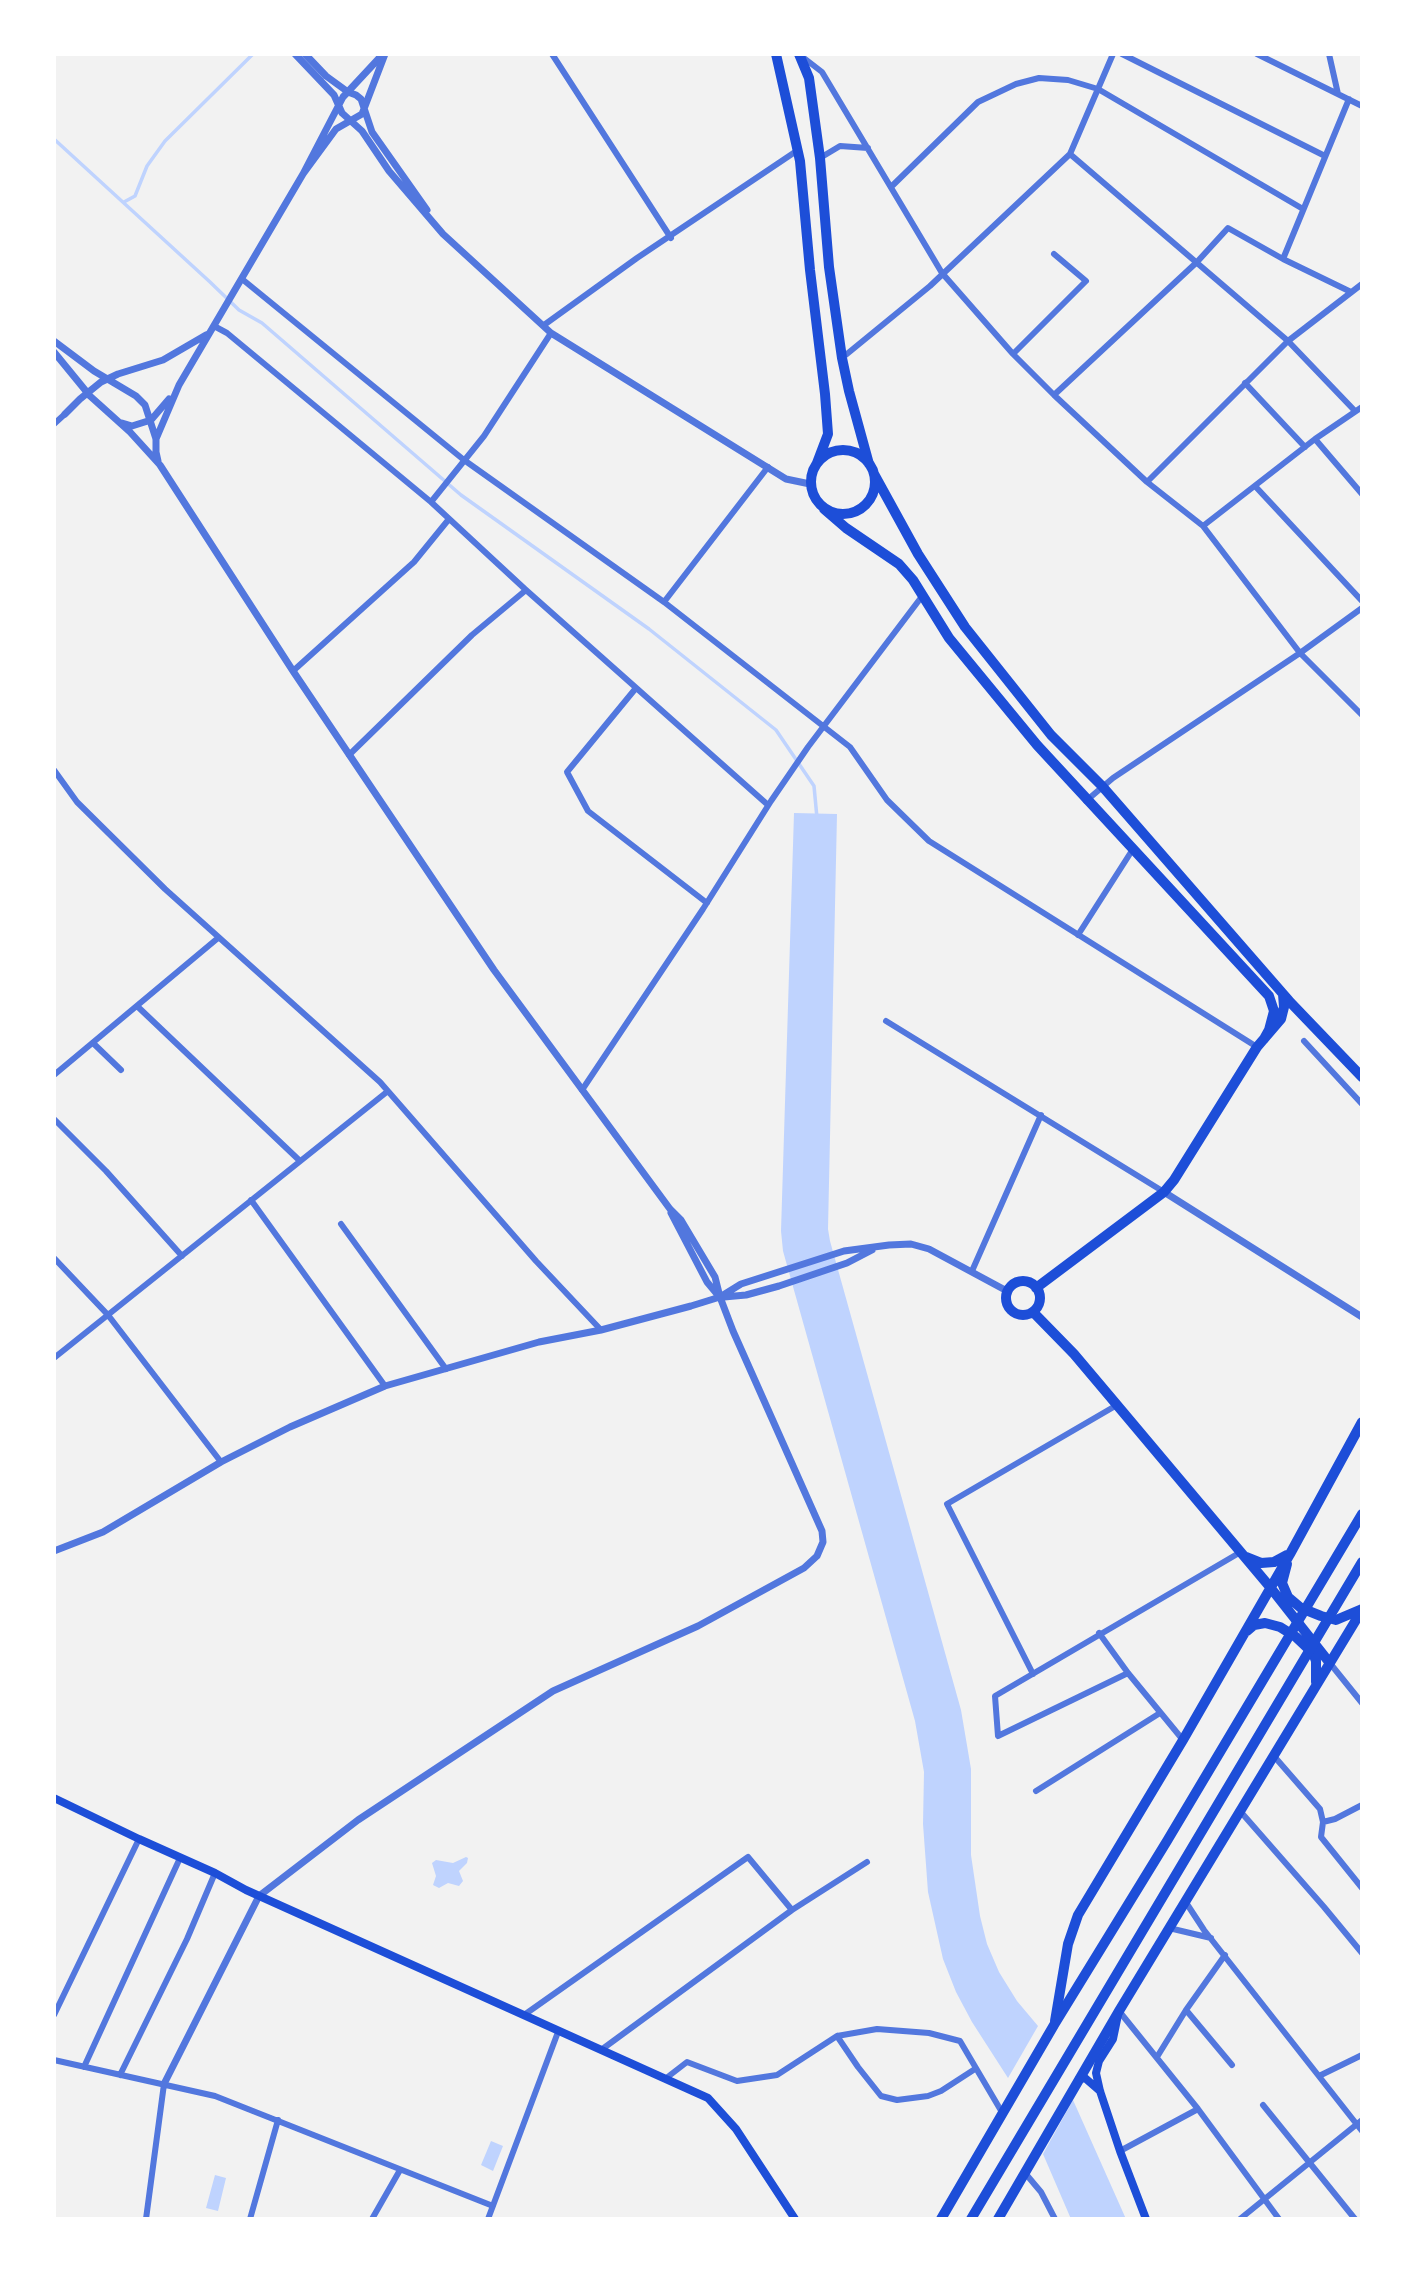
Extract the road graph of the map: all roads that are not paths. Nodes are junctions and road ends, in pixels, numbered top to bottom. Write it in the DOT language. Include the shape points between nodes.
graph roads {
  1 [pos="295,54"];
  2 [pos="305,54"];
  3 [pos="384,54"];
  4 [pos="552,54"];
  5 [pos="776,54"];
  6 [pos="799,54"];
  7 [pos="1114,54"];
  8 [pos="1122,54"];
  9 [pos="1257,54"];
  10 [pos="1329,54"];
  11 [pos="1098,89"];
  12 [pos="348,92"];
  13 [pos="1338,94"];
  14 [pos="1349,99"];
  15 [pos="1362,106"];
  16 [pos="338,107"];
  17 [pos="364,108"];
  18 [pos="351,121"];
  19 [pos="868,148"];
  20 [pos="798,150"];
  21 [pos="1070,154"];
  22 [pos="1325,156"];
  23 [pos="820,158"];
  24 [pos="303,174"];
  25 [pos="891,187"];
  26 [pos="1303,209"];
  27 [pos="443,234"];
  28 [pos="671,238"];
  29 [pos="1054,254"];
  30 [pos="1283,259"];
  31 [pos="1197,262"];
  32 [pos="942,273"];
  33 [pos="242,279"];
  34 [pos="1362,284"];
  35 [pos="1351,292"];
  36 [pos="544,325"];
  37 [pos="214,326"];
  38 [pos="551,333"];
  39 [pos="54,341"];
  40 [pos="1288,341"];
  41 [pos="54,352"];
  42 [pos="1013,355"];
  43 [pos="842,358"];
  44 [pos="80,360"];
  45 [pos="118,374"];
  46 [pos="108,379"];
  47 [pos="1245,383"];
  48 [pos="179,385"];
  49 [pos="87,392"];
  50 [pos="1054,394"];
  51 [pos="100,405"];
  52 [pos="1358,409"];
  53 [pos="65,414"];
  54 [pos="150,420"];
  55 [pos="118,422"];
  56 [pos="54,425"];
  57 [pos="156,439"];
  58 [pos="1315,439"];
  59 [pos="1305,447"];
  60 [pos="464,460"];
  61 [pos="817,463"];
  62 [pos="869,464"];
  63 [pos="160,465"];
  64 [pos="768,467"];
  65 [pos="874,474"];
  66 [pos="1147,482"];
  67 [pos="810,484"];
  68 [pos="1255,486"];
  69 [pos="1362,494"];
  70 [pos="431,502"];
  71 [pos="824,509"];
  72 [pos="449,519"];
  73 [pos="1203,526"];
  74 [pos="526,590"];
  75 [pos="923,595"];
  76 [pos="1362,601"];
  77 [pos="664,602"];
  78 [pos="1362,608"];
  79 [pos="1300,653"];
  80 [pos="293,671"];
  81 [pos="636,688"];
  82 [pos="1362,715"];
  83 [pos="824,726"];
  84 [pos="349,755"];
  85 [pos="54,770"];
  86 [pos="1102,786"];
  87 [pos="1086,801"];
  88 [pos="768,805"];
  89 [pos="1133,849"];
  90 [pos="707,903"];
  91 [pos="1079,935"];
  92 [pos="218,937"];
  93 [pos="1283,994"];
  94 [pos="137,1006"];
  95 [pos="886,1021"];
  96 [pos="1304,1041"];
  97 [pos="93,1043"];
  98 [pos="1260,1043"];
  99 [pos="121,1070"];
  100 [pos="54,1075"];
  101 [pos="1362,1077"];
  102 [pos="582,1090"];
  103 [pos="388,1091"];
  104 [pos="1362,1104"];
  105 [pos="1041,1115"];
  106 [pos="54,1119"];
  107 [pos="300,1160"];
  108 [pos="1164,1192"];
  109 [pos="251,1200"];
  110 [pos="341,1224"];
  111 [pos="876,1248"];
  112 [pos="182,1256"];
  113 [pos="54,1258"];
  114 [pos="972,1271"];
  115 [pos="1037,1288"];
  116 [pos="1007,1291"];
  117 [pos="720,1297"];
  118 [pos="1033,1312"];
  119 [pos="108,1315"];
  120 [pos="1362,1317"];
  121 [pos="601,1330"];
  122 [pos="54,1357"];
  123 [pos="446,1369"];
  124 [pos="385,1386"];
  125 [pos="1117,1405"];
  126 [pos="1362,1422"];
  127 [pos="221,1462"];
  128 [pos="1362,1514"];
  129 [pos="54,1551"];
  130 [pos="1240,1553"];
  131 [pos="1290,1554"];
  132 [pos="1362,1562"];
  133 [pos="1270,1587"];
  134 [pos="1362,1610"];
  135 [pos="1099,1633"];
  136 [pos="1244,1633"];
  137 [pos="1329,1662"];
  138 [pos="1128,1673"];
  139 [pos="1033,1674"];
  140 [pos="1317,1683"];
  141 [pos="1362,1703"];
  142 [pos="1160,1713"];
  143 [pos="1183,1740"];
  144 [pos="1273,1755"];
  145 [pos="1036,1791"];
  146 [pos="54,1798"];
  147 [pos="1362,1805"];
  148 [pos="1239,1811"];
  149 [pos="1323,1822"];
  150 [pos="139,1839"];
  151 [pos="180,1858"];
  152 [pos="867,1861"];
  153 [pos="215,1873"];
  154 [pos="1362,1888"];
  155 [pos="258,1896"];
  156 [pos="1185,1901"];
  157 [pos="792,1910"];
  158 [pos="1169,1928"];
  159 [pos="1211,1938"];
  160 [pos="1362,1953"];
  161 [pos="1225,1955"];
  162 [pos="1186,2010"];
  163 [pos="1119,2011"];
  164 [pos="54,2015"];
  165 [pos="524,2015"];
  166 [pos="1055,2025"];
  167 [pos="558,2032"];
  168 [pos="837,2036"];
  169 [pos="601,2050"];
  170 [pos="1362,2055"];
  171 [pos="1157,2057"];
  172 [pos="54,2060"];
  173 [pos="1232,2065"];
  174 [pos="84,2067"];
  175 [pos="975,2069"];
  176 [pos="120,2075"];
  177 [pos="1319,2076"];
  178 [pos="665,2079"];
  179 [pos="1079,2079"];
  180 [pos="164,2084"];
  181 [pos="1100,2091"];
  182 [pos="1263,2105"];
  183 [pos="1198,2109"];
  184 [pos="1003,2114"];
  185 [pos="278,2120"];
  186 [pos="1360,2125"];
  187 [pos="1120,2151"];
  188 [pos="1310,2163"];
  189 [pos="401,2170"];
  190 [pos="1025,2173"];
  191 [pos="1264,2199"];
  192 [pos="493,2206"];
  193 [pos="146,2219"];
  194 [pos="250,2219"];
  195 [pos="372,2219"];
  196 [pos="488,2219"];
  197 [pos="795,2219"];
  198 [pos="940,2219"];
  199 [pos="971,2219"];
  200 [pos="998,2219"];
  201 [pos="1055,2219"];
  202 [pos="1146,2219"];
  203 [pos="1240,2219"];
  204 [pos="1279,2219"];
  205 [pos="1355,2219"];
  1 -- 16 [label="street" via="334,95"];
  2 -- 12 [label="street"];
  3 -- 12 [label="street"];
  3 -- 17 [label="street"];
  4 -- 28 [label="street"];
  5 -- 20 [label="main road"];
  6 -- 19 [label="street" via="822,72"];
  6 -- 23 [label="main road" via="809,78"];
  7 -- 11 [label="street"];
  8 -- 22 [label="street"];
  9 -- 13 [label="street"];
  10 -- 13 [label="street"];
  11 -- 21 [label="street"];
  11 -- 25 [label="street" via="1039,78 991,94 966,112"];
  11 -- 26 [label="street"];
  12 -- 16 [label="street"];
  12 -- 17 [label="street" via="362,100"];
  13 -- 14 [label="street"];
  14 -- 15 [label="street"];
  14 -- 22 [label="street"];
  16 -- 18 [label="street"];
  16 -- 24 [label="street"];
  17 -- 18 [label="street"];
  17 -- 27 [label="street" via="372,132"];
  18 -- 24 [label="street" via="336,129"];
  18 -- 27 [label="street"];
  19 -- 23 [label="street" via="840,146"];
  19 -- 25 [label="street"];
  20 -- 28 [label="street"];
  20 -- 61 [label="main road" via="828,434"];
  21 -- 31 [label="street"];
  21 -- 32 [label="street"];
  22 -- 26 [label="street"];
  23 -- 43 [label="main road"];
  24 -- 33 [label="street"];
  25 -- 32 [label="street"];
  26 -- 30 [label="street"];
  27 -- 36 [label="street"];
  28 -- 36 [label="street"];
  29 -- 42 [label="street" via="1086,281"];
  30 -- 31 [label="street" via="1228,228"];
  30 -- 35 [label="street"];
  31 -- 40 [label="street"];
  31 -- 50 [label="street"];
  32 -- 42 [label="street"];
  32 -- 43 [label="street"];
  33 -- 37 [label="street"];
  33 -- 60 [label="street"];
  34 -- 35 [label="street"];
  35 -- 40 [label="street"];
  36 -- 38 [label="street"];
  37 -- 45 [label="street" via="204,337 163,360"];
  37 -- 48 [label="street"];
  37 -- 70 [label="street"];
  38 -- 60 [label="street"];
  38 -- 64 [label="street"];
  39 -- 44 [label="street"];
  40 -- 47 [label="street"];
  40 -- 52 [label="street"];
  41 -- 49 [label="street"];
  42 -- 50 [label="street"];
  43 -- 62 [label="main road"];
  44 -- 45 [label="street"];
  44 -- 46 [label="street"];
  45 -- 46 [label="street"];
  46 -- 49 [label="street"];
  46 -- 54 [label="street" via="136,396"];
  47 -- 59 [label="street"];
  47 -- 66 [label="street"];
  48 -- 54 [label="street"];
  48 -- 57 [label="street"];
  49 -- 51 [label="street"];
  49 -- 53 [label="street"];
  50 -- 66 [label="street"];
  51 -- 53 [label="street" via="91,400"];
  51 -- 55 [label="street"];
  52 -- 58 [label="street"];
  53 -- 56 [label="street"];
  54 -- 55 [label="street" via="132,426"];
  54 -- 57 [label="street"];
  55 -- 63 [label="street"];
  57 -- 63 [label="street"];
  58 -- 59 [label="street"];
  58 -- 69 [label="street"];
  59 -- 68 [label="street"];
  60 -- 70 [label="street"];
  60 -- 77 [label="street"];
  61 -- 62 [label="main road" via="833,451 843,450 862,456"];
  61 -- 67 [label="main road"];
  62 -- 65 [label="main road"];
  63 -- 80 [label="street"];
  64 -- 67 [label="street" via="786,479"];
  64 -- 77 [label="street"];
  65 -- 71 [label="main road" via="875,486 866,506 845,515"];
  65 -- 86 [label="main road" via="965,626 1051,735"];
  66 -- 73 [label="street"];
  67 -- 71 [label="main road"];
  68 -- 73 [label="street"];
  68 -- 76 [label="street"];
  70 -- 72 [label="street"];
  71 -- 75 [label="main road" via="899,564"];
  72 -- 74 [label="street"];
  72 -- 80 [label="street" via="414,562"];
  73 -- 79 [label="street"];
  74 -- 81 [label="street"];
  74 -- 84 [label="street" via="472,635"];
  75 -- 83 [label="street"];
  75 -- 87 [label="main road" via="949,638"];
  77 -- 83 [label="street"];
  78 -- 79 [label="street"];
  79 -- 82 [label="street"];
  79 -- 86 [label="street"];
  80 -- 84 [label="street"];
  81 -- 88 [label="street"];
  81 -- 90 [label="street" via="567,772 588,811"];
  83 -- 88 [label="street"];
  83 -- 91 [label="street" via="850,747 887,800 929,841"];
  84 -- 102 [label="street" via="494,970"];
  85 -- 92 [label="street" via="77,802"];
  86 -- 87 [label="street"];
  86 -- 93 [label="main road"];
  87 -- 89 [label="main road"];
  88 -- 90 [label="street"];
  89 -- 91 [label="street"];
  89 -- 98 [label="main road" via="1269,996 1274,1012"];
  90 -- 102 [label="street"];
  91 -- 98 [label="street"];
  92 -- 94 [label="street"];
  92 -- 103 [label="street"];
  93 -- 98 [label="main road" via="1281,1019"];
  93 -- 101 [label="main road"];
  94 -- 97 [label="street"];
  94 -- 107 [label="street"];
  95 -- 105 [label="street"];
  96 -- 104 [label="street"];
  97 -- 99 [label="street"];
  97 -- 100 [label="street"];
  98 -- 108 [label="main road"];
  102 -- 117 [label="street" via="670,1209 707,1282"];
  103 -- 107 [label="street"];
  103 -- 121 [label="street"];
  105 -- 108 [label="street"];
  105 -- 114 [label="street"];
  106 -- 112 [label="street"];
  107 -- 109 [label="street"];
  108 -- 115 [label="main road"];
  108 -- 120 [label="street"];
  109 -- 112 [label="street"];
  109 -- 124 [label="street"];
  110 -- 123 [label="street"];
  111 -- 114 [label="street" via="911,1244"];
  111 -- 117 [label="street" via="779,1286"];
  111 -- 117 [label="street" via="844,1251 741,1284"];
  112 -- 119 [label="street"];
  113 -- 119 [label="street"];
  114 -- 116 [label="street"];
  115 -- 116 [label="main road" via="1021,1281"];
  115 -- 118 [label="main road" via="1040,1300"];
  116 -- 118 [label="main road" via="1011,1310 1019,1315"];
  117 -- 121 [label="street"];
  117 -- 155 [label="street" via="822,1531 817,1556 804,1568 698,1626 553,1691 358,1820"];
  118 -- 125 [label="main road"];
  119 -- 122 [label="street"];
  119 -- 127 [label="street"];
  121 -- 123 [label="street"];
  123 -- 124 [label="street"];
  124 -- 127 [label="street"];
  125 -- 130 [label="main road"];
  125 -- 139 [label="street" via="947,1504"];
  126 -- 131 [label="main road"];
  127 -- 129 [label="street" via="103,1532"];
  128 -- 166 [label="main road"];
  130 -- 131 [label="main road" via="1261,1563"];
  130 -- 133 [label="main road"];
  130 -- 135 [label="street"];
  131 -- 133 [label="main road"];
  131 -- 134 [label="main road" via="1282,1583 1288,1597 1301,1608 1336,1619"];
  132 -- 199 [label="main road"];
  133 -- 136 [label="main road"];
  133 -- 137 [label="main road"];
  134 -- 137 [label="main road"];
  135 -- 138 [label="street"];
  135 -- 139 [label="street"];
  136 -- 140 [label="main road" via="1265,1623 1296,1637 1313,1653"];
  136 -- 143 [label="main road"];
  137 -- 140 [label="main road"];
  137 -- 141 [label="street"];
  138 -- 139 [label="street" via="998,1736 995,1696"];
  138 -- 142 [label="street"];
  140 -- 144 [label="main road"];
  142 -- 143 [label="street"];
  142 -- 145 [label="street"];
  143 -- 166 [label="main road" via="1078,1915"];
  144 -- 148 [label="main road"];
  144 -- 149 [label="street" via="1320,1809"];
  146 -- 150 [label="main road"];
  147 -- 149 [label="street"];
  148 -- 156 [label="main road"];
  148 -- 160 [label="street"];
  149 -- 154 [label="street" via="1321,1837"];
  150 -- 151 [label="main road"];
  150 -- 164 [label="street"];
  151 -- 153 [label="main road"];
  151 -- 174 [label="street"];
  152 -- 157 [label="street"];
  153 -- 155 [label="main road"];
  153 -- 176 [label="street"];
  155 -- 165 [label="main road"];
  155 -- 180 [label="street"];
  156 -- 158 [label="main road"];
  156 -- 159 [label="street"];
  157 -- 165 [label="street" via="748,1857"];
  157 -- 169 [label="street"];
  158 -- 159 [label="street"];
  158 -- 163 [label="main road"];
  159 -- 161 [label="street"];
  161 -- 162 [label="street"];
  161 -- 177 [label="street"];
  162 -- 171 [label="street"];
  162 -- 173 [label="street"];
  163 -- 171 [label="street"];
  163 -- 179 [label="main road"];
  163 -- 181 [label="main road" via="1113,2039 1097,2067"];
  165 -- 167 [label="main road"];
  166 -- 184 [label="main road"];
  167 -- 169 [label="main road"];
  167 -- 192 [label="street"];
  168 -- 175 [label="street" via="877,2029 929,2033 960,2041"];
  168 -- 175 [label="street" via="881,2096 897,2100 941,2091"];
  168 -- 178 [label="street" via="777,2074 737,2081 687,2062"];
  169 -- 178 [label="main road"];
  170 -- 177 [label="street"];
  171 -- 183 [label="street"];
  172 -- 174 [label="street"];
  174 -- 176 [label="street"];
  175 -- 184 [label="street"];
  176 -- 180 [label="street"];
  177 -- 186 [label="street"];
  178 -- 197 [label="main road" via="708,2098 736,2129"];
  179 -- 181 [label="main road" via="1085,2078"];
  179 -- 190 [label="main road"];
  180 -- 185 [label="street" via="215,2096"];
  180 -- 193 [label="street"];
  181 -- 187 [label="main road"];
  182 -- 188 [label="street"];
  183 -- 187 [label="street"];
  183 -- 191 [label="street"];
  184 -- 198 [label="main road"];
  185 -- 189 [label="street"];
  185 -- 194 [label="street"];
  186 -- 188 [label="street"];
  187 -- 202 [label="main road"];
  188 -- 191 [label="street"];
  188 -- 205 [label="street"];
  189 -- 192 [label="street"];
  189 -- 195 [label="street"];
  190 -- 200 [label="main road"];
  190 -- 201 [label="street"];
  191 -- 203 [label="street"];
  191 -- 204 [label="street"];
  192 -- 196 [label="street"];
}
